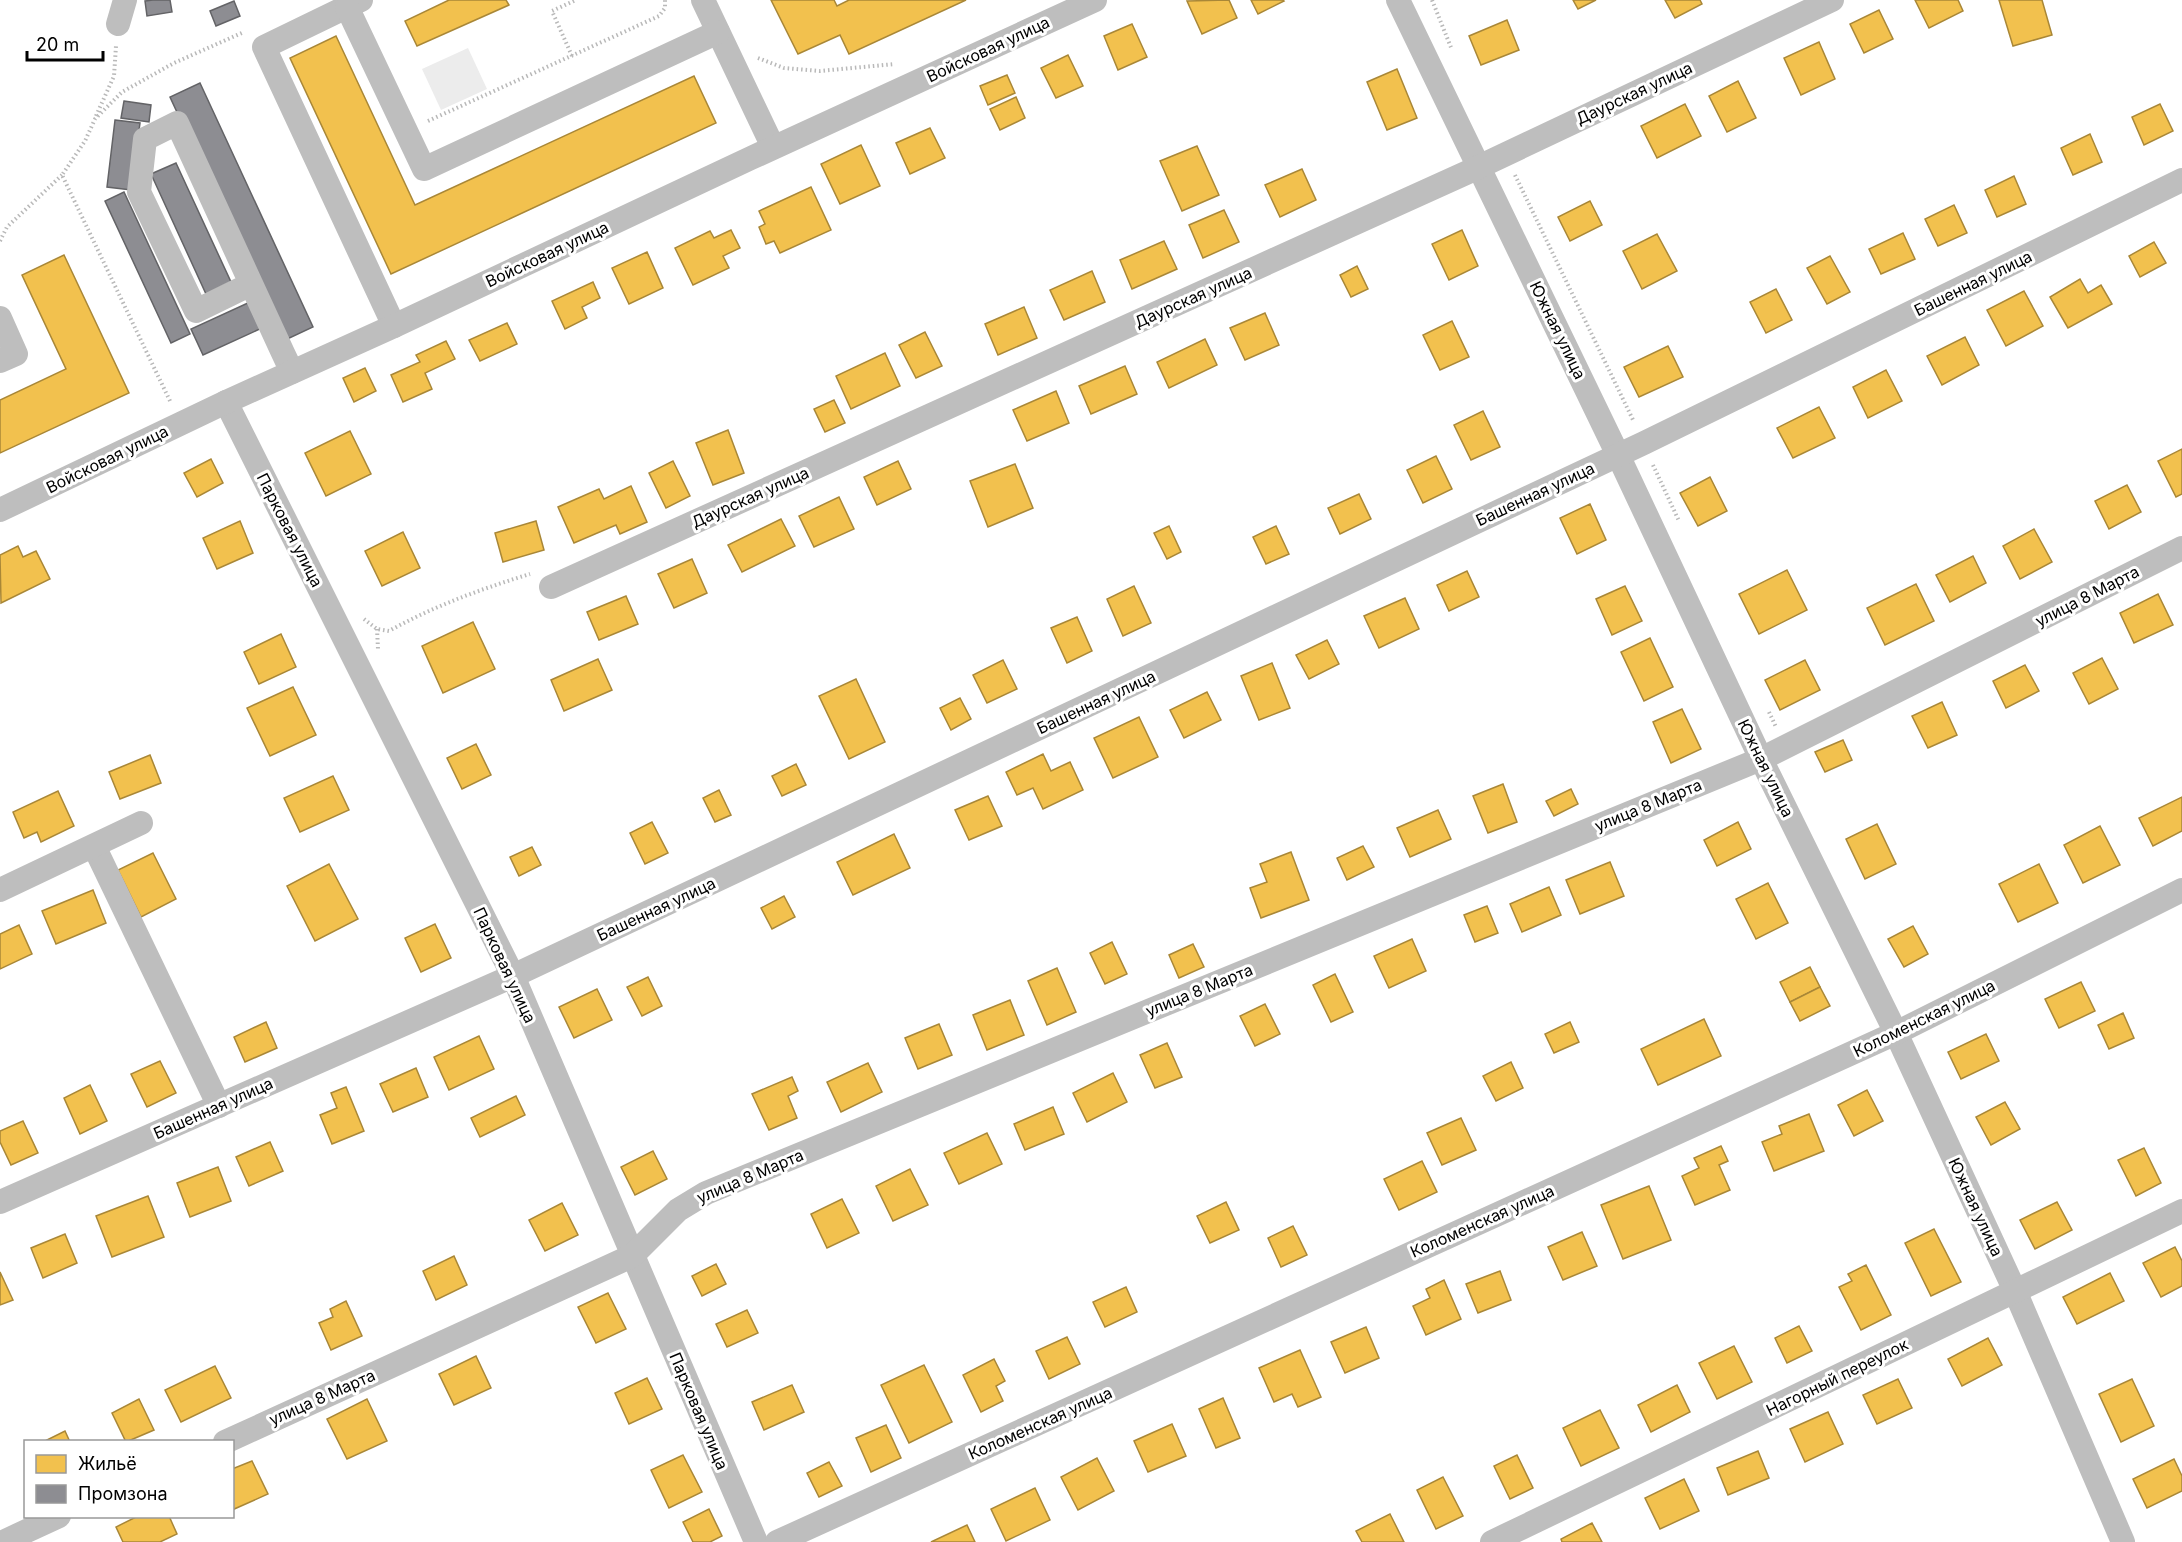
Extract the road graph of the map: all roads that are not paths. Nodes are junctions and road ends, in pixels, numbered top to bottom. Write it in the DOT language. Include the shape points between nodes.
graph roads {
  1 [pos="125,0"];
  2 [pos="703,0"];
  3 [pos="1095,0"];
  4 [pos="1398,0"];
  5 [pos="1832,0"];
  6 [pos="354,3"];
  7 [pos="118,24"];
  8 [pos="718,32"];
  9 [pos="773,147"];
  10 [pos="1479,167"];
  11 [pos="2182,180"];
  12 [pos="251,284"];
  13 [pos="0,318"];
  14 [pos="394,326"];
  15 [pos="0,361"];
  16 [pos="292,372"];
  17 [pos="226,402"];
  18 [pos="1618,455"];
  19 [pos="0,510"];
  20 [pos="2182,548"];
  21 [pos="560,583"];
  22 [pos="1761,759"];
  23 [pos="141,823"];
  24 [pos="94,846"];
  25 [pos="0,890"];
  26 [pos="2182,891"];
  27 [pos="513,976"];
  28 [pos="1896,1033"];
  29 [pos="219,1106"];
  30 [pos="0,1202"];
  31 [pos="2182,1211"];
  32 [pos="632,1257"];
  33 [pos="2015,1291"];
  34 [pos="229,1440"];
  35 [pos="55,1518"];
  36 [pos="3,1542"];
  37 [pos="756,1542"];
  38 [pos="777,1542"];
  39 [pos="1492,1542"];
  40 [pos="2123,1542"];
  1 -- 7 [label="street"];
  2 -- 8 [label="street"];
  3 -- 9 [label="street, Войсковая улица"];
  4 -- 10 [label="street, Южная улица"];
  5 -- 10 [label="street, Даурская улица"];
  6 -- 8 [label="street" via="424,169"];
  6 -- 14 [label="street" via="264,47"];
  8 -- 9 [label="street"];
  9 -- 14 [label="street, Войсковая улица"];
  10 -- 18 [label="street, Южная улица"];
  10 -- 21 [label="street, Даурская улица"];
  11 -- 18 [label="street, Башенная улица"];
  12 -- 12 [label="street" via="177,123 145,139 139,192 196,311"];
  12 -- 16 [label="street"];
  13 -- 15 [label="street" via="16,354"];
  14 -- 16 [label="street, Войсковая улица"];
  16 -- 17 [label="street, Войсковая улица"];
  17 -- 19 [label="street, Войсковая улица"];
  17 -- 27 [label="street, Парковая улица"];
  18 -- 22 [label="street, Южная улица"];
  18 -- 27 [label="street, Башенная улица"];
  20 -- 22 [label="street, улица 8 Марта"];
  22 -- 28 [label="street, Южная улица"];
  22 -- 32 [label="street, улица 8 Марта" via="706,1193 678,1210"];
  23 -- 24 [label="street"];
  24 -- 25 [label="street"];
  24 -- 29 [label="street"];
  26 -- 28 [label="street, Коломенская улица"];
  27 -- 29 [label="street, Башенная улица"];
  27 -- 32 [label="street, Парковая улица"];
  28 -- 33 [label="street, Южная улица"];
  28 -- 38 [label="street, Коломенская улица"];
  29 -- 30 [label="street, Башенная улица"];
  31 -- 33 [label="street, Нагорный переулок"];
  32 -- 34 [label="street, улица 8 Марта"];
  32 -- 37 [label="street, Парковая улица"];
  33 -- 39 [label="street, Нагорный переулок"];
  33 -- 40 [label="street, Южная улица"];
  35 -- 36 [label="street"];
}
